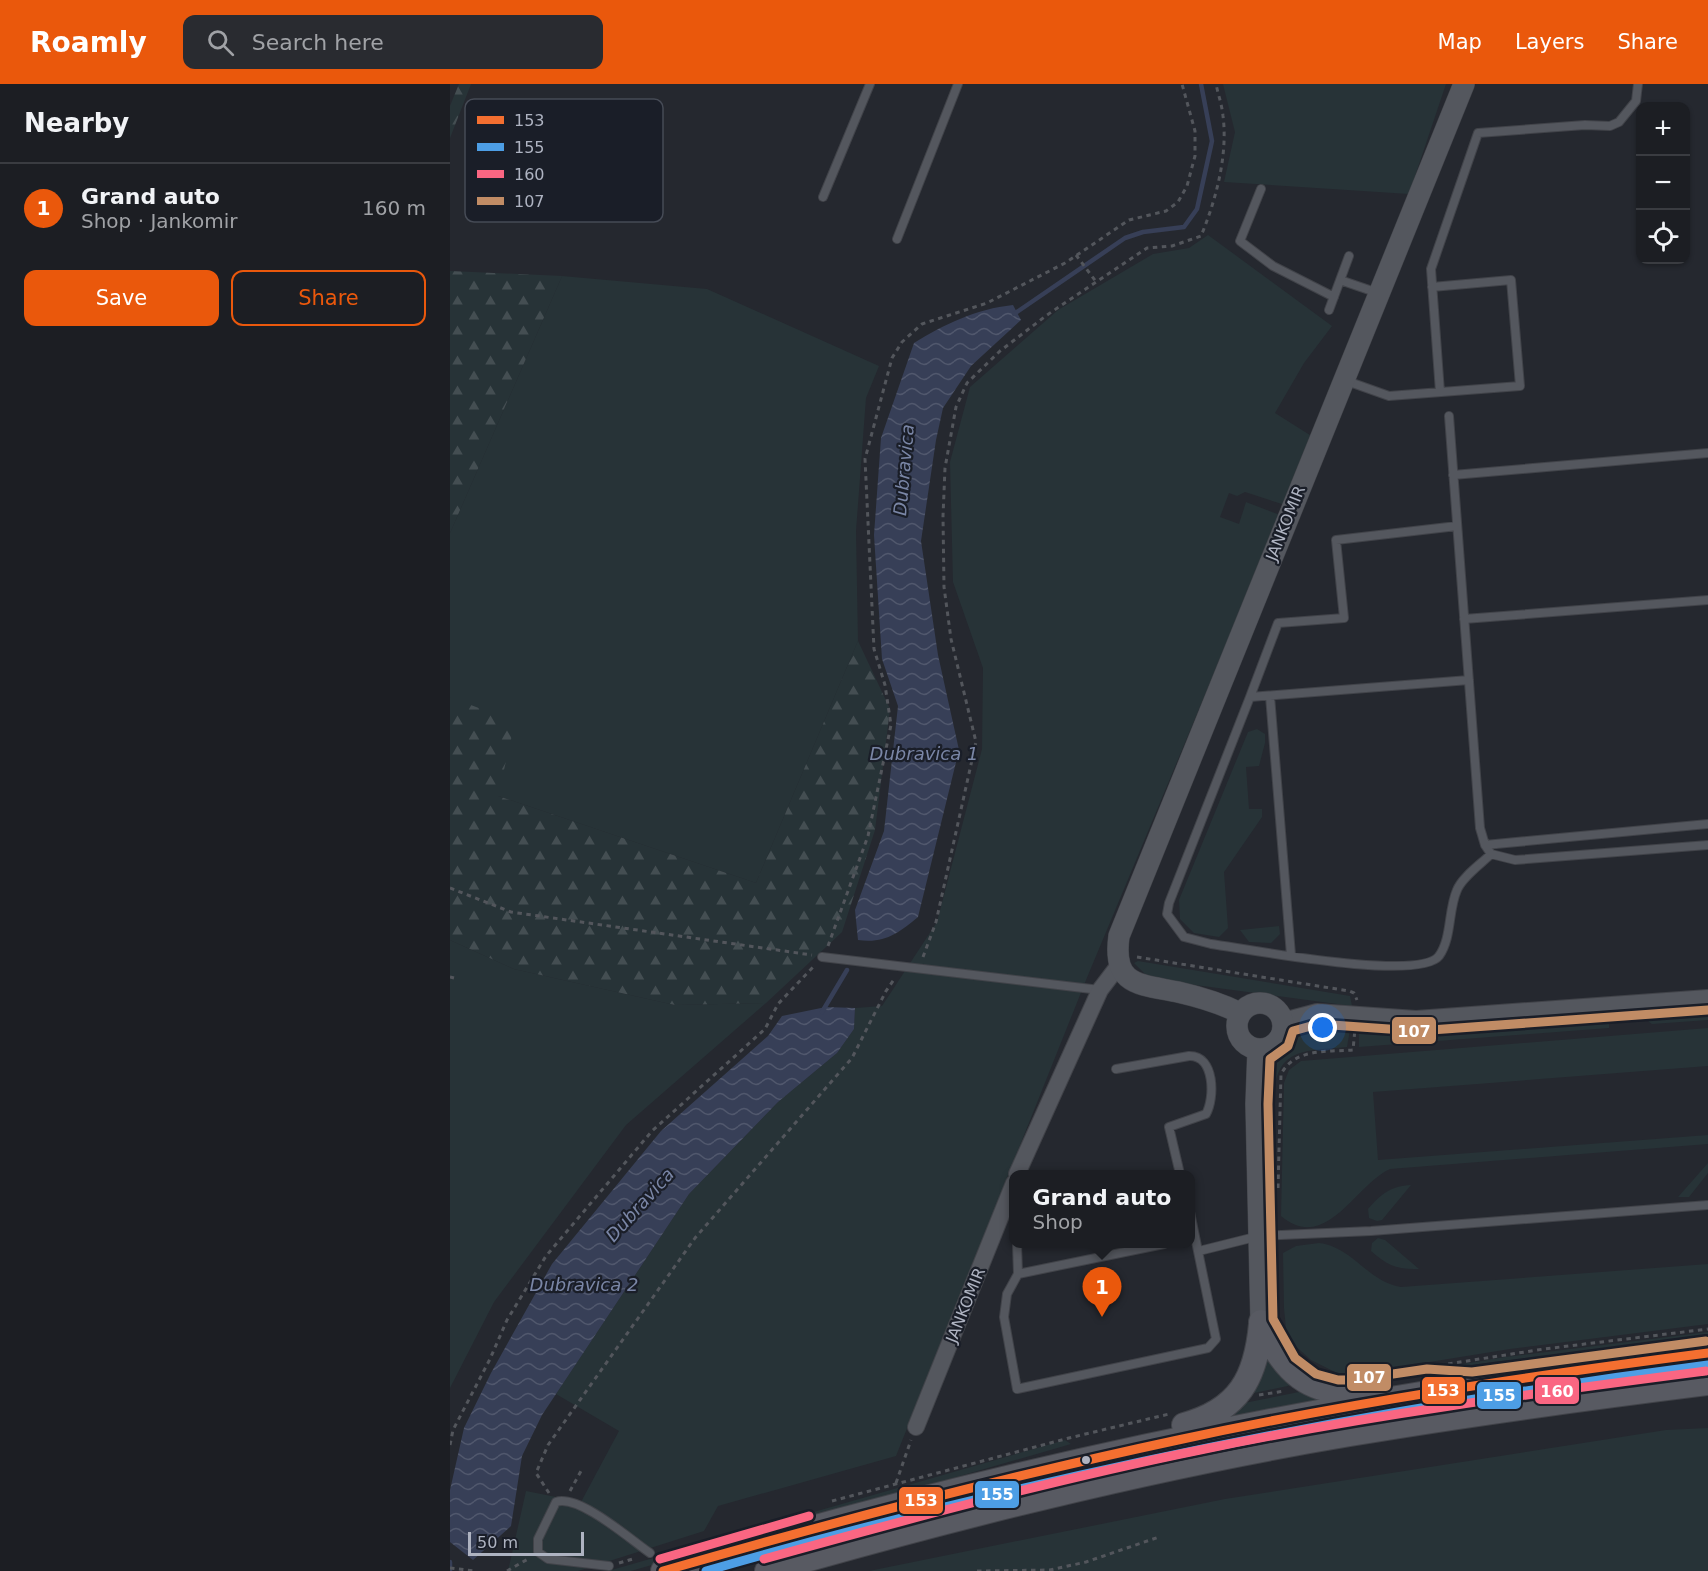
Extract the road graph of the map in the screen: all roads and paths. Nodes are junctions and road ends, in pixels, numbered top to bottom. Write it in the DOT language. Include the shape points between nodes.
graph roads {
  1 [pos="870,84"];
  2 [pos="958,84"];
  3 [pos="1182,84"];
  4 [pos="1215,84"];
  5 [pos="1464,84"];
  6 [pos="1638,84"];
  7 [pos="1261,189"];
  8 [pos="823,196"];
  9 [pos="897,238"];
  10 [pos="1076,255"];
  11 [pos="1349,256"];
  12 [pos="1340,280"];
  13 [pos="1097,283"];
  14 [pos="1432,287"];
  15 [pos="1378,293"];
  16 [pos="1334,297"];
  17 [pos="1329,310"];
  18 [pos="1343,380"];
  19 [pos="1440,392"];
  20 [pos="1449,416"];
  21 [pos="1708,453"];
  22 [pos="1453,475"];
  23 [pos="1457,526"];
  24 [pos="1708,600"];
  25 [pos="1464,619"];
  26 [pos="1468,680"];
  27 [pos="1270,696"];
  28 [pos="1250,698"];
  29 [pos="1708,824"];
  30 [pos="1485,845"];
  31 [pos="1708,845"];
  32 [pos="1491,854"];
  33 [pos="450,888"];
  34 [pos="1291,955"];
  35 [pos="822,957"];
  36 [pos="1126,959"];
  37 [pos="906,965"];
  38 [pos="919,967"];
  39 [pos="1100,990"];
  40 [pos="1708,998"];
  41 [pos="1357,1007"];
  42 [pos="1240,1013"];
  43 [pos="1282,1021"];
  44 [pos="1355,1024"];
  45 [pos="1258,1049"];
  46 [pos="1116,1069"];
  47 [pos="1019,1170"];
  48 [pos="1179,1170"];
  49 [pos="1278,1190"];
  50 [pos="1009,1194"];
  51 [pos="1708,1205"];
  52 [pos="1259,1236"];
  53 [pos="1195,1241"];
  54 [pos="1017,1248"];
  55 [pos="1145,1248"];
  56 [pos="1199,1251"];
  57 [pos="1018,1274"];
  58 [pos="1261,1322"];
  59 [pos="1708,1329"];
  60 [pos="1708,1353"];
  61 [pos="1371,1376"];
  62 [pos="1708,1383"];
  63 [pos="1472,1384"];
  64 [pos="1292,1389"];
  65 [pos="1252,1397"];
  66 [pos="916,1427"];
  67 [pos="450,1445"];
  68 [pos="1094,1456"];
  69 [pos="581,1471"];
  70 [pos="896,1483"];
  71 [pos="560,1501"];
  72 [pos="1159,1537"];
  73 [pos="538,1552"];
  74 [pos="657,1562"];
  75 [pos="609,1566"];
  76 [pos="451,1568"];
  77 [pos="475,1571"];
  78 [pos="507,1571"];
  79 [pos="767,1571"];
  80 [pos="977,1571"];
  1 -- 8 [label="lane"];
  2 -- 9 [label="lane"];
  3 -- 10 [label="path" via="1195,131 1195,156 1178,202 1166,211 1129,220"];
  4 -- 13 [label="path" via="1223,117 1222,148 1216,193 1201,236 1172,246 1147,248"];
  5 -- 15 [label="street, JANKOMIR"];
  6 -- 14 [label="lane" via="1636,101 1619,122 1610,126 1478,133 1431,269"];
  7 -- 16 [label="lane" via="1240,241 1273,266"];
  10 -- 13 [label="path"];
  10 -- 35 [label="path" via="987,303 922,324 902,342 892,358 865,459 874,649 891,725 868,836"];
  11 -- 12 [label="lane"];
  12 -- 15 [label="lane"];
  12 -- 16 [label="lane"];
  13 -- 38 [label="path" via="1000,351 967,383 956,407 945,468 944,588 951,639 976,742 936,922"];
  14 -- 19 [label="lane"];
  14 -- 19 [label="lane" via="1511,280 1520,386"];
  15 -- 18 [label="street, JANKOMIR"];
  16 -- 17 [label="lane"];
  18 -- 19 [label="lane" via="1389,396"];
  18 -- 36 [label="street, JANKOMIR" via="1121,925 1117,945"];
  20 -- 22 [label="lane"];
  21 -- 22 [label="lane"];
  22 -- 23 [label="lane"];
  23 -- 25 [label="lane"];
  23 -- 28 [label="lane" via="1336,540 1344,618 1278,623"];
  24 -- 25 [label="lane"];
  25 -- 26 [label="lane"];
  26 -- 27 [label="lane"];
  26 -- 30 [label="lane" via="1480,828"];
  27 -- 28 [label="lane"];
  27 -- 34 [label="lane"];
  28 -- 34 [label="lane" via="1167,914 1184,937"];
  29 -- 30 [label="lane"];
  30 -- 32 [label="lane"];
  31 -- 32 [label="lane" via="1515,860"];
  32 -- 34 [label="lane" via="1457,889 1444,946 1438,958 1426,965 1383,967"];
  33 -- 35 [label="path" via="511,912"];
  35 -- 37 [label="lane"];
  35 -- 67 [label="path" via="778,1004 765,1029 652,1131 546,1256 507,1320 453,1430"];
  36 -- 39 [label="street"];
  36 -- 41 [label="path" via="1137,957 1349,991 1357,998"];
  36 -- 42 [label="street" via="1123,974 1138,984 1201,998"];
  37 -- 38 [label="lane"];
  37 -- 71 [label="path" via="885,991 852,1059 695,1238 548,1445 536,1473"];
  38 -- 39 [label="lane"];
  39 -- 47 [label="street"];
  40 -- 43 [label="street" via="1416,1019 1317,1012"];
  42 -- 43 [label="street" via="1247,1006 1263,1002 1277,1010"];
  42 -- 45 [label="street" via="1236,1026 1241,1040"];
  43 -- 45 [label="street" via="1279,1038"];
  44 -- 49 [label="path" via="1353,1050 1303,1055 1289,1062 1281,1074"];
  45 -- 52 [label="street"];
  46 -- 48 [label="lane" via="1196,1055 1205,1061 1212,1104 1206,1114 1169,1127"];
  50 -- 66 [label="street, JANKOMIR"];
  51 -- 52 [label="lane"];
  52 -- 56 [label="lane"];
  52 -- 58 [label="street"];
  53 -- 56 [label="lane"];
  54 -- 57 [label="lane"];
  55 -- 57 [label="lane"];
  56 -- 57 [label="lane" via="1216,1340 1208,1348 1017,1389 1004,1317 1007,1294"];
  58 -- 63 [label="main road" via="1286,1366 1311,1385 1324,1389 1353,1392 1427,1381"];
  58 -- 68 [label="main road" via="1252,1372 1233,1400 1205,1418 1146,1434"];
  59 -- 61 [label="path"];
  60 -- 63 [label="main road"];
  62 -- 79 [label="main road" via="1336,1436 1058,1495"];
  63 -- 68 [label="main road"];
  64 -- 65 [label="path"];
  66 -- 70 [label="path"];
  68 -- 74 [label="main road"];
  69 -- 71 [label="path"];
  71 -- 73 [label="lane" via="538,1539"];
  71 -- 74 [label="lane" via="594,1514"];
  72 -- 80 [label="path" via="1050,1570"];
  73 -- 75 [label="lane" via="548,1559"];
  73 -- 78 [label="path"];
  76 -- 77 [label="path"];
}
